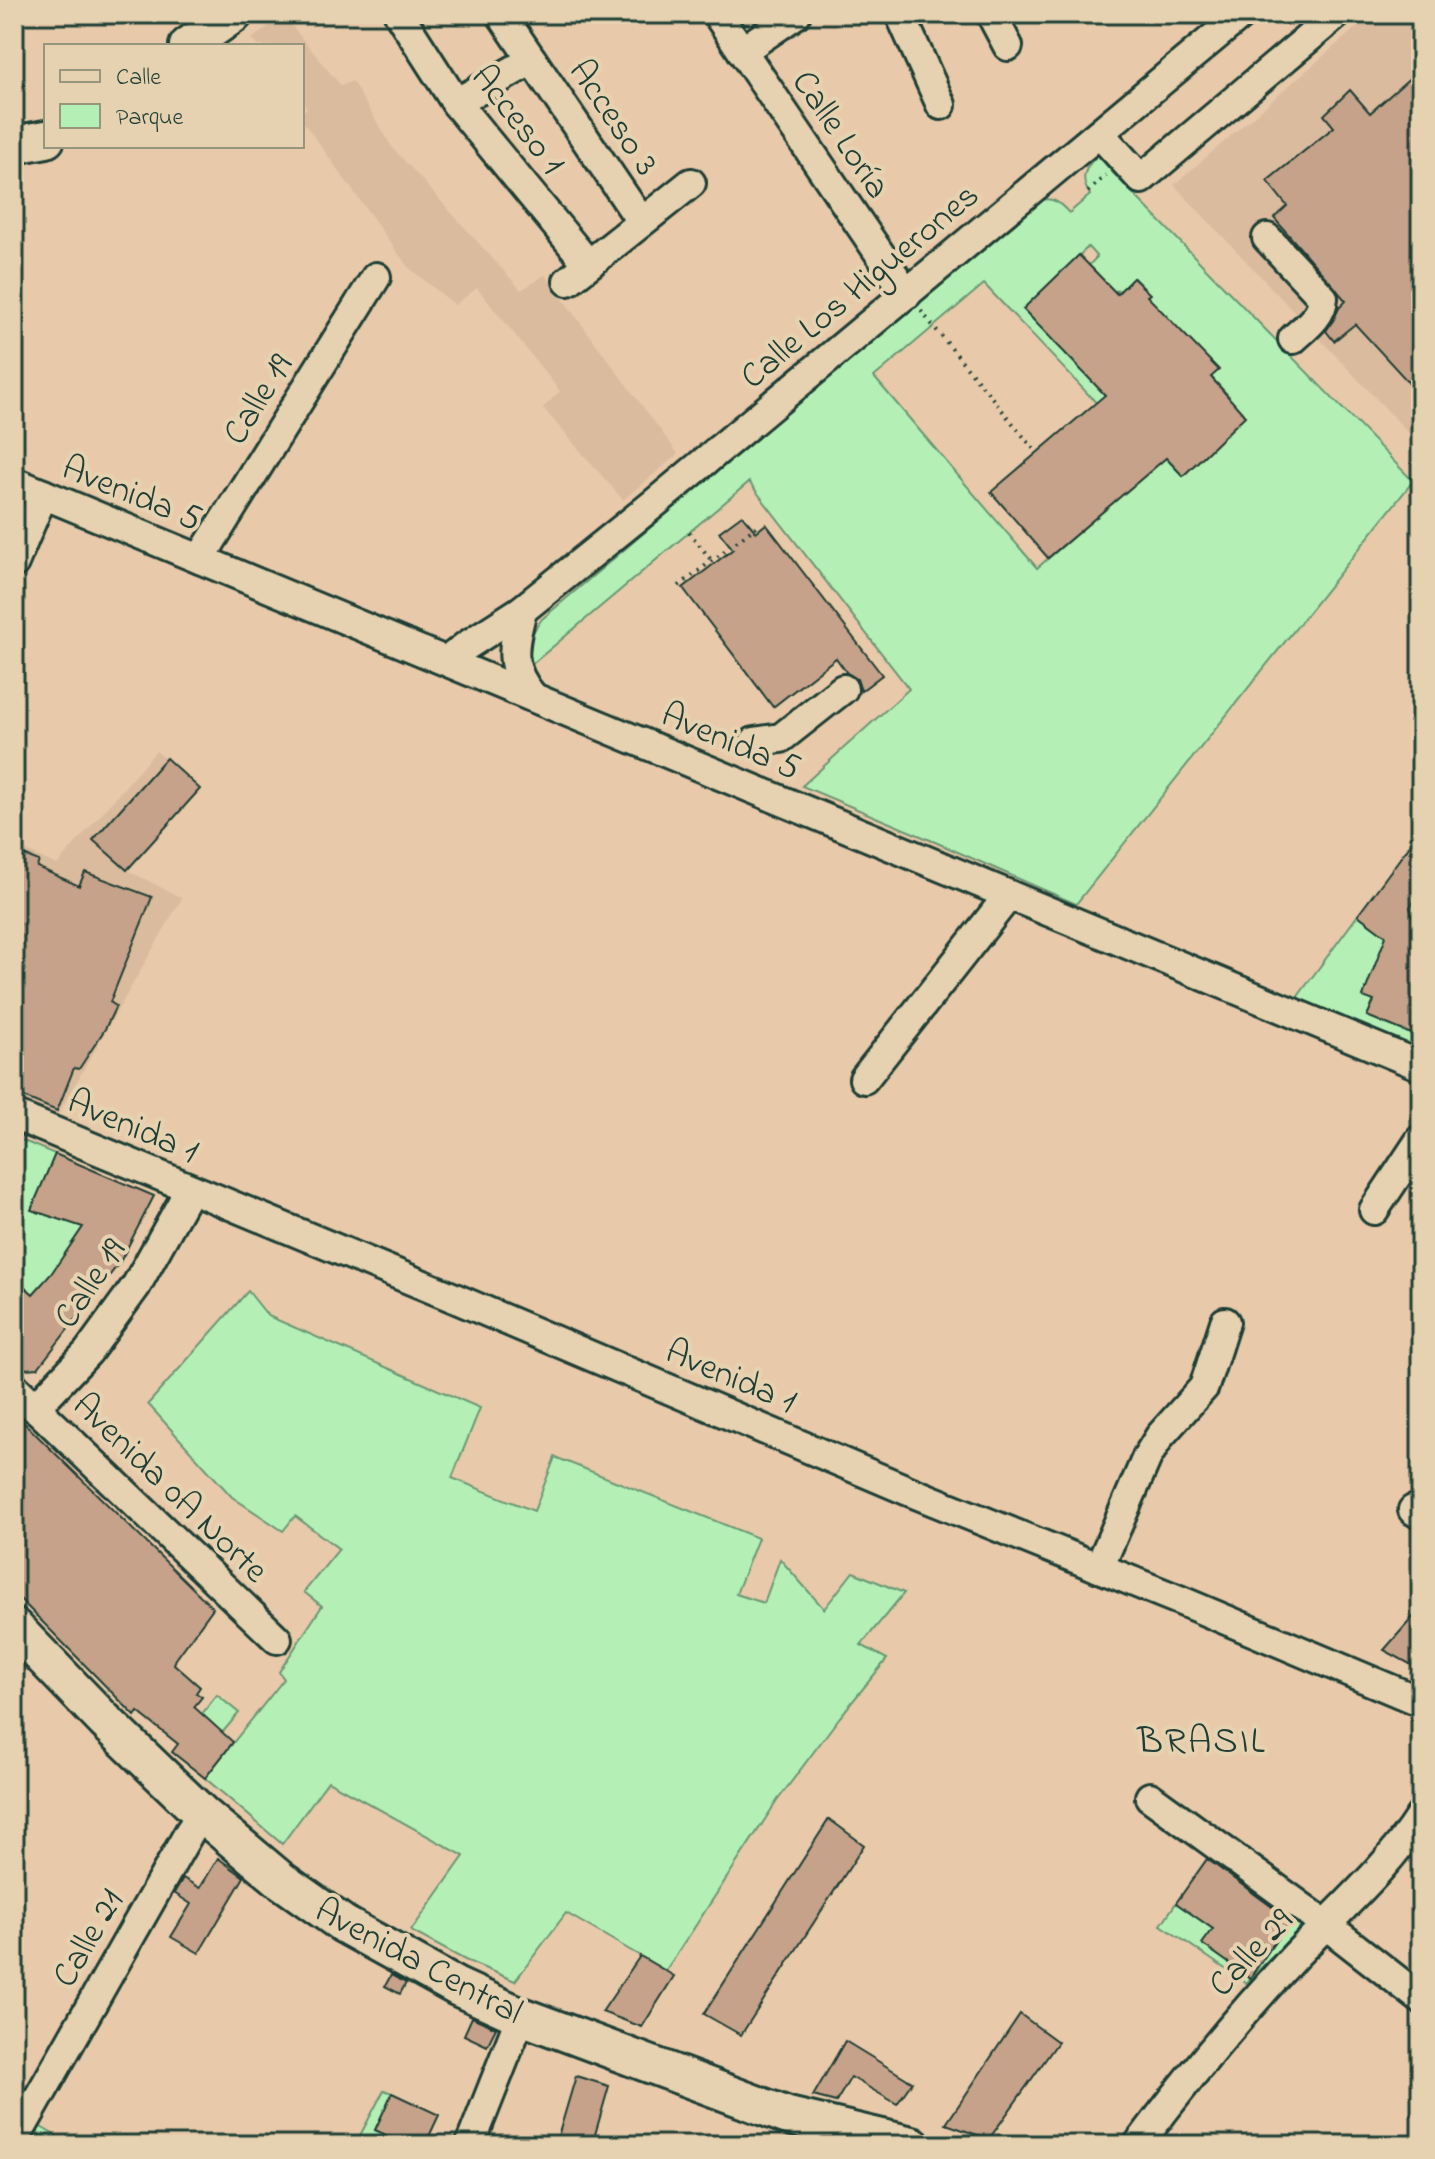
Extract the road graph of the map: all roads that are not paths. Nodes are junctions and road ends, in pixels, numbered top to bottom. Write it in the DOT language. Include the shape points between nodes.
graph roads {
  1 [pos="234,14"];
  2 [pos="399,14"];
  3 [pos="501,14"];
  4 [pos="717,14"];
  5 [pos="796,14"];
  6 [pos="900,14"];
  7 [pos="991,14"];
  8 [pos="1242,14"];
  9 [pos="1337,14"];
  10 [pos="191,44"];
  11 [pos="1008,46"];
  12 [pos="742,51"];
  13 [pos="532,60"];
  14 [pos="456,103"];
  15 [pos="941,105"];
  16 [pos="1100,134"];
  17 [pos="44,139"];
  18 [pos="14,145"];
  19 [pos="691,183"];
  20 [pos="641,221"];
  21 [pos="1267,238"];
  22 [pos="376,277"];
  23 [pos="907,294"];
  24 [pos="1293,339"];
  25 [pos="14,482"];
  26 [pos="43,494"];
  27 [pos="200,559"];
  28 [pos="14,563"];
  29 [pos="522,610"];
  30 [pos="447,661"];
  31 [pos="476,674"];
  32 [pos="533,697"];
  33 [pos="1009,895"];
  34 [pos="1421,1066"];
  35 [pos="864,1079"];
  36 [pos="14,1115"];
  37 [pos="1421,1139"];
  38 [pos="190,1189"];
  39 [pos="1374,1210"];
  40 [pos="1225,1322"];
  41 [pos="14,1387"];
  42 [pos="35,1408"];
  43 [pos="1099,1568"];
  44 [pos="14,1627"];
  45 [pos="277,1639"];
  46 [pos="1421,1702"];
  47 [pos="1150,1797"];
  48 [pos="202,1814"];
  49 [pos="1421,1815"];
  50 [pos="1325,1924"];
  51 [pos="1421,1999"];
  52 [pos="521,2016"];
  53 [pos="14,2141"];
  54 [pos="470,2145"];
  55 [pos="912,2145"];
  56 [pos="1138,2145"];
  1 -- 10 [label="main road"];
  2 -- 14 [label="street, Acceso 1"];
  3 -- 13 [label="street, Acceso 3"];
  4 -- 12 [label="street, Calle Loría"];
  5 -- 12 [label="street"];
  6 -- 15 [label="street"];
  7 -- 11 [label="street"];
  8 -- 16 [label="street, Calle Los Higuerones"];
  9 -- 16 [label="street" via="1141,179"];
  12 -- 23 [label="street, Calle Loría"];
  13 -- 14 [label="street"];
  13 -- 20 [label="street, Acceso 3"];
  14 -- 20 [label="street, Acceso 1" via="578,272"];
  16 -- 23 [label="street, Calle Los Higuerones"];
  17 -- 18 [label="main road"];
  19 -- 20 [label="street"];
  21 -- 24 [label="street" via="1323,298 1318,315"];
  22 -- 27 [label="street, Calle 19"];
  23 -- 29 [label="street, Calle Los Higuerones"];
  25 -- 26 [label="street, Avenida 5"];
  26 -- 27 [label="street, Avenida 5"];
  26 -- 28 [label="street"];
  27 -- 30 [label="street, Avenida 5"];
  29 -- 30 [label="street, Calle Los Higuerones"];
  29 -- 31 [label="street, Calle Los Higuerones"];
  29 -- 32 [label="street" via="514,662"];
  30 -- 31 [label="street, Avenida 5"];
  31 -- 32 [label="street, Avenida 5"];
  32 -- 33 [label="street, Avenida 5"];
  33 -- 34 [label="street, Avenida 5"];
  33 -- 35 [label="street"];
  36 -- 38 [label="street, Avenida 1"];
  37 -- 39 [label="street"];
  38 -- 42 [label="street, Calle 19" via="136,1286 88,1352"];
  38 -- 43 [label="street, Avenida 1"];
  40 -- 43 [label="street" via="1204,1387 1147,1457"];
  41 -- 42 [label="street, Avenida 0A Norte"];
  42 -- 45 [label="street, Avenida 0A Norte"];
  43 -- 46 [label="street, Avenida 1"];
  44 -- 48 [label="main road, Avenida Central"];
  47 -- 50 [label="street"];
  48 -- 52 [label="main road, Avenida Central" via="343,1924"];
  48 -- 53 [label="street, Calle 21"];
  49 -- 50 [label="street, Calle 29" via="1388,1862"];
  50 -- 51 [label="street"];
  50 -- 56 [label="street, Calle 29" via="1217,2043"];
  52 -- 54 [label="street"];
  52 -- 55 [label="main road, Avenida Central" via="788,2116"];
}
